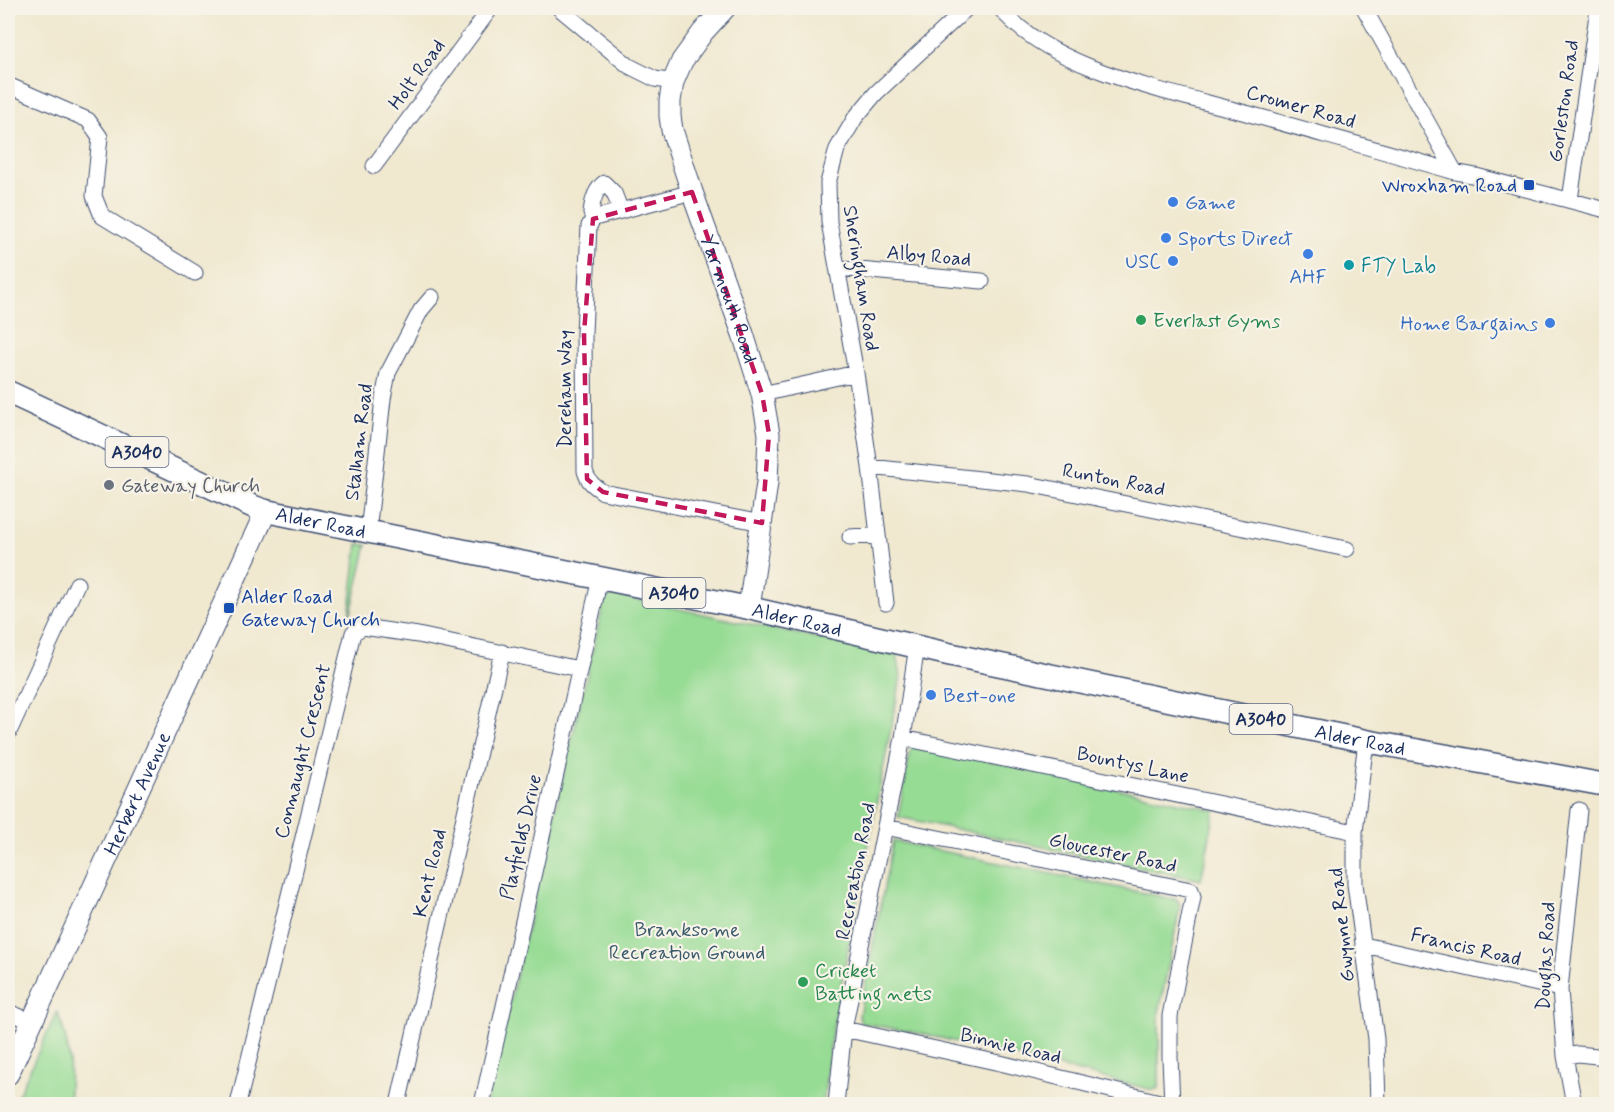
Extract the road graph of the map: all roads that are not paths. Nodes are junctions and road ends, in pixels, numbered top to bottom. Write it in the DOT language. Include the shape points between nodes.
graph roads {
  1 [pos="491,8"];
  2 [pos="559,8"];
  3 [pos="725,8"];
  4 [pos="967,8"];
  5 [pos="1000,8"];
  6 [pos="1365,8"];
  7 [pos="1598,8"];
  8 [pos="673,82"];
  9 [pos="8,85"];
  10 [pos="374,166"];
  11 [pos="1455,172"];
  12 [pos="692,192"];
  13 [pos="1570,200"];
  14 [pos="1606,210"];
  15 [pos="621,211"];
  16 [pos="598,217"];
  17 [pos="837,268"];
  18 [pos="195,273"];
  19 [pos="982,281"];
  20 [pos="432,297"];
  21 [pos="856,373"];
  22 [pos="8,392"];
  23 [pos="762,394"];
  24 [pos="870,467"];
  25 [pos="266,511"];
  26 [pos="762,523"];
  27 [pos="368,532"];
  28 [pos="878,535"];
  29 [pos="850,537"];
  30 [pos="1347,549"];
  31 [pos="600,578"];
  32 [pos="77,584"];
  33 [pos="886,603"];
  34 [pos="749,608"];
  35 [pos="917,646"];
  36 [pos="502,652"];
  37 [pos="579,669"];
  38 [pos="8,734"];
  39 [pos="903,738"];
  40 [pos="1366,741"];
  41 [pos="1606,785"];
  42 [pos="1579,810"];
  43 [pos="885,827"];
  44 [pos="1355,832"];
  45 [pos="1364,945"];
  46 [pos="1560,989"];
  47 [pos="8,1012"];
  48 [pos="31,1021"];
  49 [pos="844,1029"];
  50 [pos="1565,1056"];
  51 [pos="1606,1057"];
  52 [pos="8,1074"];
  53 [pos="238,1104"];
  54 [pos="398,1104"];
  55 [pos="482,1104"];
  56 [pos="836,1104"];
  57 [pos="1170,1104"];
  58 [pos="1378,1104"];
  59 [pos="1574,1104"];
  1 -- 10 [label="street, Holt Road"];
  2 -- 8 [label="street" via="629,66 655,80"];
  3 -- 8 [label="street, Yarmouth Road" via="682,60"];
  4 -- 17 [label="street, Sheringham Road" via="876,93 837,149 828,183 829,222"];
  5 -- 11 [label="street, Cromer Road" via="1035,41 1096,70"];
  6 -- 11 [label="street"];
  7 -- 13 [label="street, Gorleston Road"];
  8 -- 12 [label="street, Yarmouth Road" via="672,130"];
  9 -- 18 [label="street" via="88,120 100,137 94,196 102,216 173,265"];
  11 -- 13 [label="street, Cromer Road"];
  12 -- 15 [label="street"];
  12 -- 23 [label="street, Yarmouth Road"];
  13 -- 14 [label="street, Cromer Road"];
  15 -- 16 [label="street"];
  15 -- 16 [label="street" via="614,193 604,183 592,205 591,213"];
  16 -- 26 [label="street, Dereham Way" via="589,226 584,333 587,478 603,492"];
  17 -- 19 [label="street, Alby Road"];
  17 -- 21 [label="street, Sheringham Road"];
  20 -- 27 [label="street, Stalham Road" via="421,310 388,373"];
  21 -- 23 [label="street"];
  21 -- 24 [label="street, Sheringham Road"];
  22 -- 25 [label="main road, Alder Road / A3040"];
  23 -- 26 [label="street, Yarmouth Road" via="769,434"];
  24 -- 28 [label="street, Sheringham Road"];
  24 -- 30 [label="street, Runton Road" via="1028,484"];
  25 -- 27 [label="main road, Alder Road / A3040"];
  25 -- 48 [label="street, Herbert Avenue"];
  26 -- 34 [label="street, Yarmouth Road"];
  27 -- 31 [label="main road, Alder Road / A3040"];
  28 -- 29 [label="street"];
  28 -- 33 [label="street, Sheringham Road"];
  31 -- 34 [label="main road, Alder Road / A3040"];
  31 -- 37 [label="street, Playfields Drive"];
  32 -- 38 [label="street"];
  34 -- 35 [label="main road, Alder Road / A3040"];
  35 -- 39 [label="street, Recreation Road"];
  35 -- 40 [label="main road, Alder Road / A3040"];
  36 -- 37 [label="street, Connaught Crescent"];
  36 -- 53 [label="street, Connaught Crescent" via="363,627 353,633"];
  36 -- 54 [label="street, Kent Road"];
  37 -- 55 [label="street, Playfields Drive"];
  39 -- 43 [label="street, Recreation Road"];
  39 -- 44 [label="street, Bountys Lane"];
  40 -- 41 [label="main road, Alder Road / A3040"];
  40 -- 44 [label="street, Gwynne Road"];
  42 -- 46 [label="street, Douglas Road"];
  43 -- 49 [label="street, Recreation Road"];
  43 -- 57 [label="street, Gloucester Road" via="1191,890 1193,897 1170,1016"];
  44 -- 45 [label="street, Gwynne Road" via="1355,884"];
  45 -- 46 [label="street, Francis Road"];
  45 -- 58 [label="street, Gwynne Road" via="1376,1039"];
  46 -- 50 [label="street, Douglas Road"];
  47 -- 48 [label="street"];
  48 -- 52 [label="street, Herbert Avenue"];
  49 -- 56 [label="street, Recreation Road"];
  49 -- 57 [label="street, Binnie Road"];
  50 -- 51 [label="street"];
  50 -- 59 [label="street, Douglas Road"];
}
